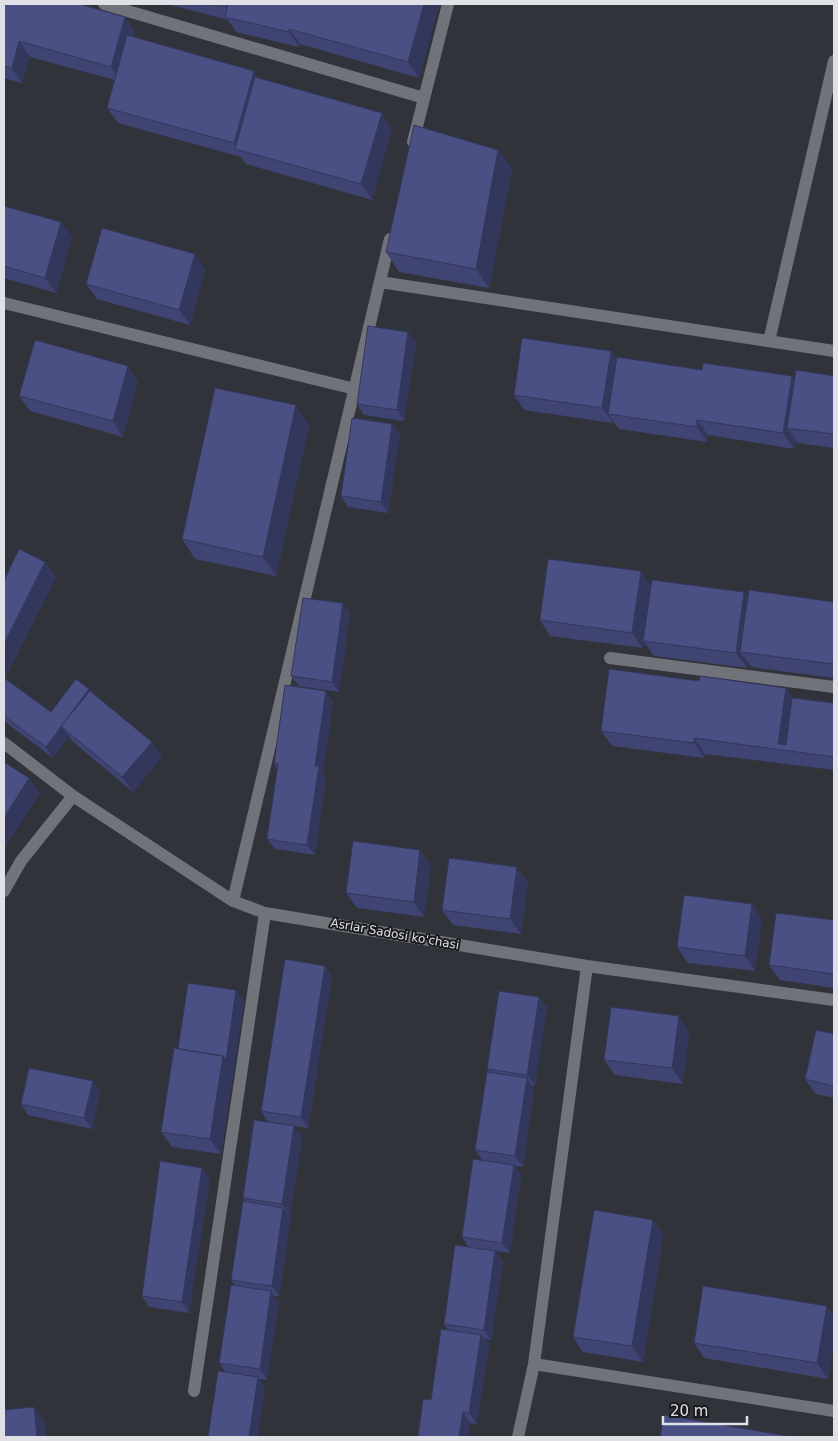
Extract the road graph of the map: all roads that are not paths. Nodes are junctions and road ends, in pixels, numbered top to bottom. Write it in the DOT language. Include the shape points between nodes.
graph roads {
  1 [pos="104,4"];
  2 [pos="448,4"];
  3 [pos="834,60"];
  4 [pos="424,98"];
  5 [pos="410,156"];
  6 [pos="394,224"];
  7 [pos="380,282"];
  8 [pos="4,303"];
  9 [pos="769,341"];
  10 [pos="834,351"];
  11 [pos="355,389"];
  12 [pos="610,658"];
  13 [pos="834,687"];
  14 [pos="4,743"];
  15 [pos="74,796"];
  16 [pos="4,891"];
  17 [pos="234,901"];
  18 [pos="265,913"];
  19 [pos="587,966"];
  20 [pos="834,1000"];
  21 [pos="534,1364"];
  22 [pos="194,1391"];
  23 [pos="834,1410"];
  24 [pos="518,1437"];
  1 -- 4 [label="street"];
  2 -- 4 [label="street"];
  3 -- 9 [label="street"];
  4 -- 5 [label="street"];
  6 -- 7 [label="street"];
  7 -- 9 [label="street"];
  7 -- 11 [label="street"];
  8 -- 11 [label="street"];
  9 -- 10 [label="street"];
  11 -- 17 [label="street"];
  12 -- 13 [label="street"];
  14 -- 15 [label="street, Asrlar Sadosi ko'chasi"];
  15 -- 16 [label="street" via="20,861"];
  15 -- 17 [label="street, Asrlar Sadosi ko'chasi"];
  17 -- 18 [label="street, Asrlar Sadosi ko'chasi"];
  18 -- 19 [label="street, Asrlar Sadosi ko'chasi"];
  18 -- 22 [label="street"];
  19 -- 20 [label="street, Asrlar Sadosi ko'chasi"];
  19 -- 21 [label="street"];
  21 -- 23 [label="street"];
  21 -- 24 [label="street"];
}
